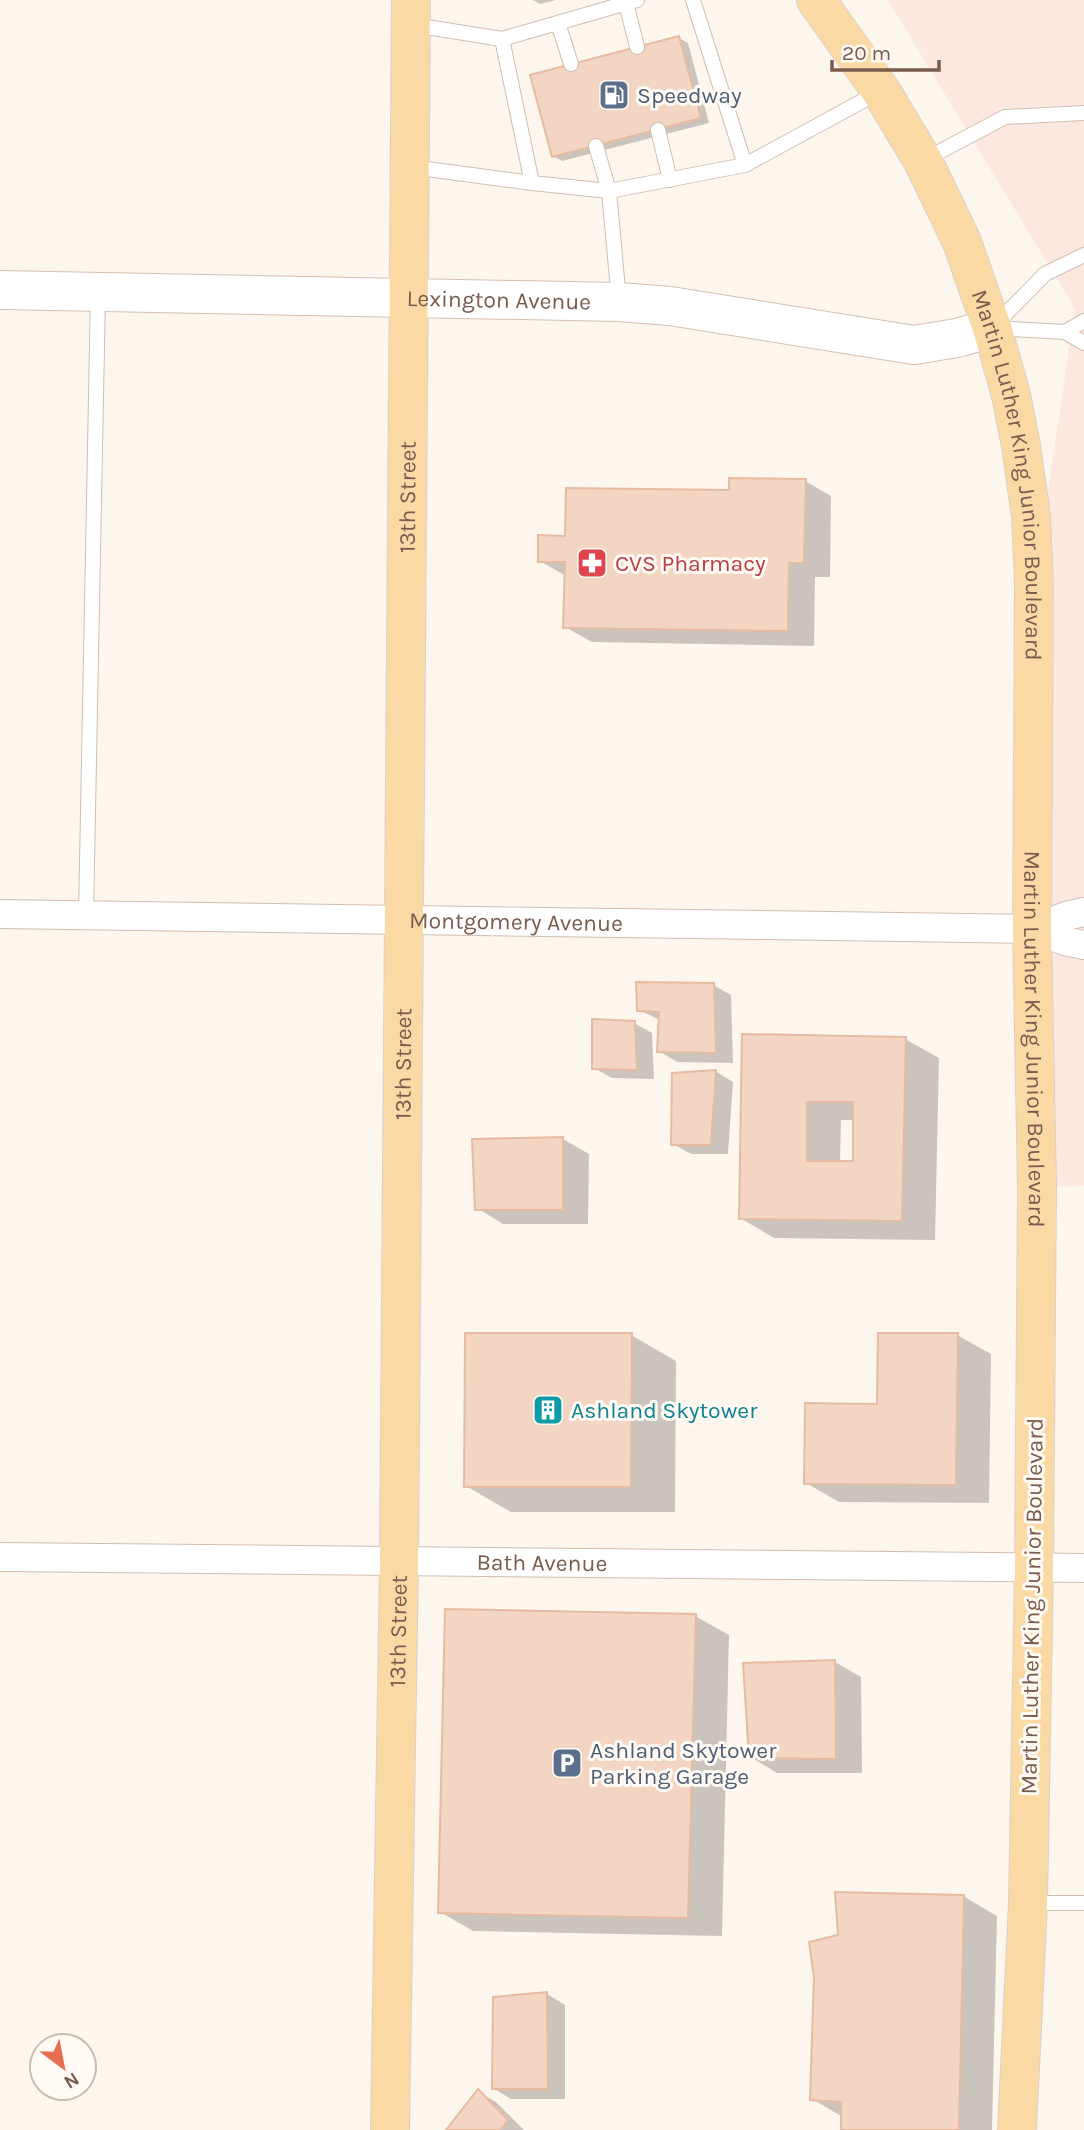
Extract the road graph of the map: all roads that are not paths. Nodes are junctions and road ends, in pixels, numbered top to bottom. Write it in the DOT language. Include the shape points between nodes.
graph roads {
  1 [pos="693,0"];
  2 [pos="816,0"];
  3 [pos="631,1"];
  4 [pos="411,12"];
  5 [pos="558,23"];
  6 [pos="502,39"];
  7 [pos="637,47"];
  8 [pos="571,64"];
  9 [pos="881,91"];
  10 [pos="1084,113"];
  11 [pos="658,130"];
  12 [pos="596,146"];
  13 [pos="923,161"];
  14 [pos="745,166"];
  15 [pos="408,167"];
  16 [pos="670,180"];
  17 [pos="533,183"];
  18 [pos="609,191"];
  19 [pos="1084,255"];
  20 [pos="0,290"];
  21 [pos="98,291"];
  22 [pos="408,297"];
  23 [pos="619,302"];
  24 [pos="1084,321"];
  25 [pos="992,328"];
  26 [pos="1065,332"];
  27 [pos="1084,343"];
  28 [pos="1084,912"];
  29 [pos="0,914"];
  30 [pos="86,915"];
  31 [pos="404,919"];
  32 [pos="1032,929"];
  33 [pos="1084,945"];
  34 [pos="0,1557"];
  35 [pos="399,1561"];
  36 [pos="1034,1568"];
  37 [pos="1084,1568"];
  38 [pos="1028,1903"];
  39 [pos="1084,1903"];
  40 [pos="390,2130"];
  41 [pos="1017,2130"];
  1 -- 14 [label="lane"];
  2 -- 9 [label="main road, Martin Luther King Junior Boulevard"];
  3 -- 5 [label="lane"];
  3 -- 7 [label="lane"];
  4 -- 6 [label="lane"];
  4 -- 15 [label="main road, 13th Street"];
  5 -- 6 [label="lane"];
  5 -- 8 [label="lane"];
  6 -- 17 [label="lane"];
  9 -- 13 [label="main road, Martin Luther King Junior Boulevard"];
  9 -- 14 [label="lane"];
  10 -- 13 [label="lane" via="1005,117"];
  11 -- 16 [label="lane"];
  12 -- 18 [label="lane"];
  13 -- 25 [label="main road, Martin Luther King Junior Boulevard" via="962,242"];
  14 -- 16 [label="lane"];
  15 -- 17 [label="lane"];
  15 -- 22 [label="main road, 13th Street"];
  16 -- 18 [label="lane"];
  17 -- 18 [label="lane"];
  18 -- 23 [label="lane"];
  19 -- 25 [label="lane" via="1045,274"];
  20 -- 21 [label="street, Lexington Avenue"];
  21 -- 22 [label="street, Lexington Avenue"];
  21 -- 30 [label="lane"];
  22 -- 23 [label="street, Lexington Avenue"];
  22 -- 31 [label="main road, 13th Street"];
  23 -- 25 [label="street, Lexington Avenue" via="683,307 914,345"];
  24 -- 26 [label="lane"];
  25 -- 26 [label="lane"];
  25 -- 32 [label="main road, Martin Luther King Junior Boulevard" via="1011,395 1031,516"];
  26 -- 27 [label="lane"];
  28 -- 32 [label="street, Montgomery Avenue"];
  29 -- 30 [label="street, Montgomery Avenue"];
  30 -- 31 [label="street, Montgomery Avenue"];
  31 -- 32 [label="street, Montgomery Avenue"];
  31 -- 35 [label="main road, 13th Street"];
  32 -- 33 [label="street, Montgomery Avenue"];
  32 -- 36 [label="main road, Martin Luther King Junior Boulevard" via="1037,1187"];
  34 -- 35 [label="street, Bath Avenue"];
  35 -- 36 [label="street, Bath Avenue"];
  35 -- 40 [label="main road, 13th Street"];
  36 -- 37 [label="street, Bath Avenue"];
  36 -- 38 [label="main road, Martin Luther King Junior Boulevard"];
  38 -- 39 [label="lane"];
  38 -- 41 [label="main road, Martin Luther King Junior Boulevard"];
}
